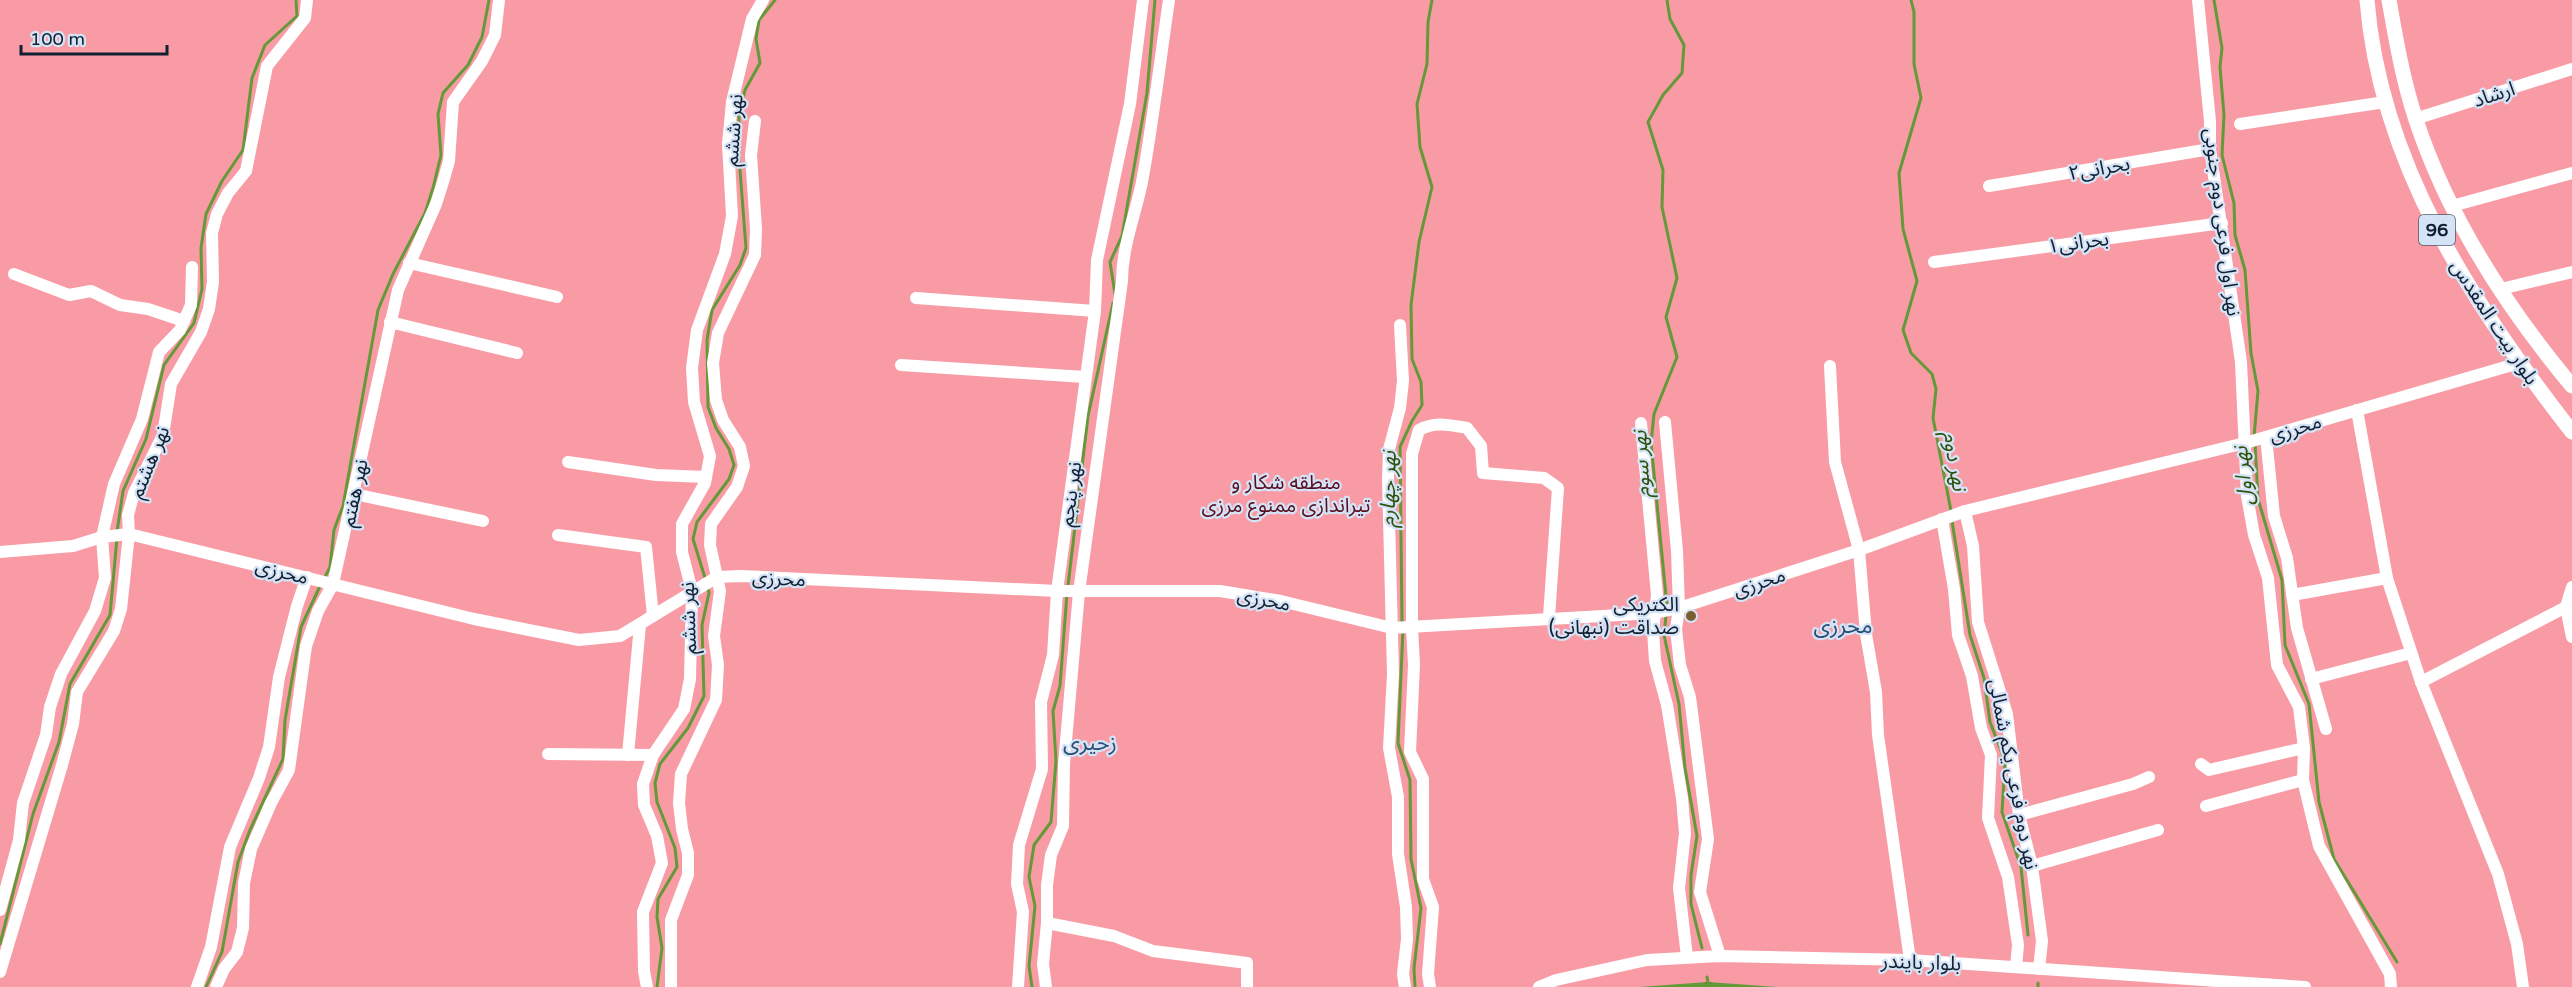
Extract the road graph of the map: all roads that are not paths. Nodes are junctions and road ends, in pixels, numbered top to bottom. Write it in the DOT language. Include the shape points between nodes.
graph roads {
  1 [pos="307,0"];
  2 [pos="499,0"];
  3 [pos="763,0"];
  4 [pos="1143,0"];
  5 [pos="1169,0"];
  6 [pos="2198,0"];
  7 [pos="2367,0"];
  8 [pos="2390,0"];
  9 [pos="2572,69"];
  10 [pos="2385,102"];
  11 [pos="2415,119"];
  12 [pos="754,121"];
  13 [pos="2240,124"];
  14 [pos="2210,149"];
  15 [pos="2572,173"];
  16 [pos="1989,186"];
  17 [pos="2452,206"];
  18 [pos="2222,223"];
  19 [pos="1934,262"];
  20 [pos="409,263"];
  21 [pos="192,267"];
  22 [pos="2572,272"];
  23 [pos="14,274"];
  24 [pos="2501,289"];
  25 [pos="557,297"];
  26 [pos="916,298"];
  27 [pos="1095,311"];
  28 [pos="184,321"];
  29 [pos="390,322"];
  30 [pos="1401,325"];
  31 [pos="2543,348"];
  32 [pos="517,352"];
  33 [pos="2520,363"];
  34 [pos="901,365"];
  35 [pos="1830,366"];
  36 [pos="1085,377"];
  37 [pos="2572,386"];
  38 [pos="2357,410"];
  39 [pos="1665,422"];
  40 [pos="1641,423"];
  41 [pos="2572,432"];
  42 [pos="2255,440"];
  43 [pos="568,462"];
  44 [pos="706,477"];
  45 [pos="354,494"];
  46 [pos="1953,515"];
  47 [pos="483,521"];
  48 [pos="126,534"];
  49 [pos="558,535"];
  50 [pos="106,536"];
  51 [pos="1859,550"];
  52 [pos="0,552"];
  53 [pos="2387,578"];
  54 [pos="714,579"];
  55 [pos="322,581"];
  56 [pos="2572,587"];
  57 [pos="695,589"];
  58 [pos="1067,591"];
  59 [pos="2292,595"];
  60 [pos="2566,607"];
  61 [pos="1667,610"];
  62 [pos="653,616"];
  63 [pos="1549,617"];
  64 [pos="640,625"];
  65 [pos="1402,628"];
  66 [pos="2572,637"];
  67 [pos="2411,653"];
  68 [pos="2311,679"];
  69 [pos="2421,682"];
  70 [pos="2326,729"];
  71 [pos="2304,748"];
  72 [pos="548,754"];
  73 [pos="628,755"];
  74 [pos="653,755"];
  75 [pos="2201,764"];
  76 [pos="2149,777"];
  77 [pos="2303,780"];
  78 [pos="2206,806"];
  79 [pos="2019,814"];
  80 [pos="2158,830"];
  81 [pos="2032,866"];
  82 [pos="0,910"];
  83 [pos="1047,923"];
  84 [pos="1720,956"];
  85 [pos="1687,957"];
  86 [pos="1910,960"];
  87 [pos="2016,967"];
  88 [pos="2039,969"];
  89 [pos="0,972"];
  90 [pos="197,987"];
  91 [pos="216,987"];
  92 [pos="647,987"];
  93 [pos="671,987"];
  94 [pos="1018,987"];
  95 [pos="1047,987"];
  96 [pos="1247,987"];
  97 [pos="1405,987"];
  98 [pos="1430,987"];
  99 [pos="1539,987"];
  100 [pos="2305,987"];
  101 [pos="2391,987"];
  102 [pos="2523,987"];
  1 -- 48 [label="street, نهر هشتم" via="305,18 267,66 246,171 228,193 212,234 209,309 201,332 171,384 163,435 134,493"];
  2 -- 20 [label="street, نهر هفتم" via="495,35 453,102 449,161 436,204"];
  3 -- 44 [label="street, نهر ششم" via="752,19 732,102 728,144 732,216 725,254 696,339 694,402 710,456"];
  4 -- 27 [label="street, نهر پنجم" via="1130,104 1097,260"];
  5 -- 58 [label="street, نهر پنجم" via="1155,111 1122,259 1122,281"];
  6 -- 14 [label="street, نهر اول فرعی دوم جنوبی"];
  7 -- 10 [label="main road, بلوار بیت المقدس / 96"];
  8 -- 11 [label="main road, بلوار بیت المقدس / 96"];
  9 -- 11 [label="street, ارشاد"];
  10 -- 13 [label="street"];
  10 -- 33 [label="main road, بلوار بیت المقدس / 96" via="2434,225"];
  11 -- 17 [label="main road, بلوار بیت المقدس / 96"];
  12 -- 54 [label="street" via="751,155 755,255 718,333 713,363 716,400 740,447 744,466 737,488 711,524"];
  14 -- 16 [label="street, بحرانی۲"];
  14 -- 18 [label="street, نهر اول فرعی دوم جنوبی"];
  15 -- 17 [label="street"];
  17 -- 24 [label="main road, بلوار بیت المقدس / 96"];
  18 -- 19 [label="street, بحرانی۱"];
  18 -- 42 [label="street, نهر اول فرعی دوم جنوبی"];
  20 -- 25 [label="street"];
  20 -- 29 [label="street, نهر هفتم"];
  21 -- 28 [label="street" via="191,305"];
  22 -- 24 [label="street"];
  23 -- 28 [label="street" via="69,295 91,291 120,305"];
  24 -- 31 [label="main road, بلوار بیت المقدس / 96"];
  26 -- 27 [label="street"];
  27 -- 36 [label="street, نهر پنجم"];
  28 -- 50 [label="street" via="159,352 142,419 114,484"];
  29 -- 32 [label="street"];
  29 -- 45 [label="street, نهر هفتم"];
  30 -- 65 [label="street" via="1403,381 1389,449 1388,479"];
  31 -- 33 [label="main road"];
  31 -- 37 [label="main road, بلوار بیت المقدس / 96"];
  33 -- 38 [label="street, محرزی"];
  33 -- 41 [label="main road, بلوار بیت المقدس / 96"];
  34 -- 36 [label="street"];
  35 -- 51 [label="street" via="1835,462"];
  36 -- 58 [label="street, نهر پنجم"];
  38 -- 42 [label="street, محرزی"];
  38 -- 53 [label="street"];
  39 -- 61 [label="street"];
  40 -- 61 [label="street" via="1656,576"];
  42 -- 46 [label="street, محرزی"];
  42 -- 59 [label="street" via="2287,558"];
  42 -- 71 [label="street" via="2247,496 2268,578 2277,665 2299,707"];
  43 -- 44 [label="street" via="656,475"];
  44 -- 57 [label="street, نهر ششم" via="682,524 682,552"];
  45 -- 47 [label="street"];
  45 -- 55 [label="street, نهر هفتم"];
  46 -- 51 [label="street, محرزی"];
  46 -- 79 [label="street, نهر دوم فرعی یکم شمالی" via="1973,546 1978,622 2007,714"];
  46 -- 87 [label="street" via="1958,635 1991,755 1988,818 2008,878 2018,945"];
  48 -- 50 [label="street, محرزی"];
  48 -- 55 [label="street, محرزی"];
  48 -- 89 [label="street, نهر هشتم" via="121,609 114,631 77,692 62,765"];
  49 -- 62 [label="street" via="646,547"];
  50 -- 52 [label="street, محرزی" via="73,546"];
  50 -- 82 [label="street" via="105,578 95,611 61,674 50,706 46,735 23,803 19,840"];
  51 -- 61 [label="street, محرزی"];
  51 -- 86 [label="street" via="1878,735"];
  53 -- 59 [label="street"];
  53 -- 67 [label="street"];
  54 -- 57 [label="street, محرزی"];
  54 -- 58 [label="street, محرزی" via="741,576"];
  54 -- 93 [label="street" via="720,591 714,636 718,665 716,700 681,774 679,803 688,853 687,875 671,920"];
  55 -- 64 [label="street, محرزی" via="474,619 579,640 620,636"];
  55 -- 90 [label="street" via="282,667 269,747 230,847 211,947"];
  55 -- 91 [label="street, نهر هفتم" via="318,611 306,646 289,770 251,849 237,952"];
  56 -- 60 [label="street"];
  57 -- 62 [label="street, محرزی"];
  57 -- 74 [label="street, نهر ششم" via="690,679 684,710"];
  58 -- 65 [label="street, محرزی" via="1220,591"];
  58 -- 83 [label="street, نهر پنجم" via="1063,826 1051,855"];
  58 -- 94 [label="street, نهر پنجم" via="1041,702 1042,769 1019,845 1017,884 1023,912"];
  59 -- 68 [label="street"];
  60 -- 66 [label="street"];
  60 -- 69 [label="street"];
  61 -- 63 [label="street, محرزی"];
  61 -- 84 [label="street" via="1676,628 1680,665 1690,697 1708,838 1700,892"];
  61 -- 85 [label="street" via="1653,630 1655,661 1667,705 1682,798 1685,833 1679,888"];
  62 -- 64 [label="street, محرزی"];
  63 -- 65 [label="street, محرزی"];
  63 -- 65 [label="street" via="1558,488 1544,478 1483,473 1481,446 1467,428 1441,423 1419,430 1412,454"];
  64 -- 73 [label="street"];
  65 -- 97 [label="street" via="1393,674 1389,748 1398,797 1398,854 1406,907"];
  65 -- 98 [label="street" via="1414,665 1410,752 1423,779 1423,879 1433,907"];
  67 -- 68 [label="street"];
  67 -- 69 [label="street"];
  68 -- 70 [label="street"];
  69 -- 102 [label="street" via="2498,874 2517,944"];
  71 -- 75 [label="street" via="2209,770"];
  71 -- 77 [label="street"];
  72 -- 73 [label="street"];
  73 -- 74 [label="street"];
  74 -- 92 [label="street, نهر ششم" via="643,784 644,805 657,836 662,863 643,912"];
  76 -- 79 [label="street"];
  77 -- 78 [label="street"];
  77 -- 101 [label="street" via="2319,846 2390,974"];
  79 -- 81 [label="street, نهر دوم فرعی یکم شمالی"];
  80 -- 81 [label="street"];
  81 -- 88 [label="street, نهر دوم فرعی یکم شمالی" via="2042,941"];
  83 -- 95 [label="street, نهر پنجم" via="1043,964"];
  83 -- 96 [label="street" via="1114,936 1153,951 1247,963"];
  84 -- 85 [label="street, بلوار بایندر"];
  84 -- 86 [label="street, بلوار بایندر"];
  85 -- 99 [label="street, بلوار بایندر" via="1647,960"];
  86 -- 87 [label="street, بلوار بایندر"];
  87 -- 88 [label="street, بلوار بایندر"];
  88 -- 100 [label="street, بلوار بایندر"];
}
